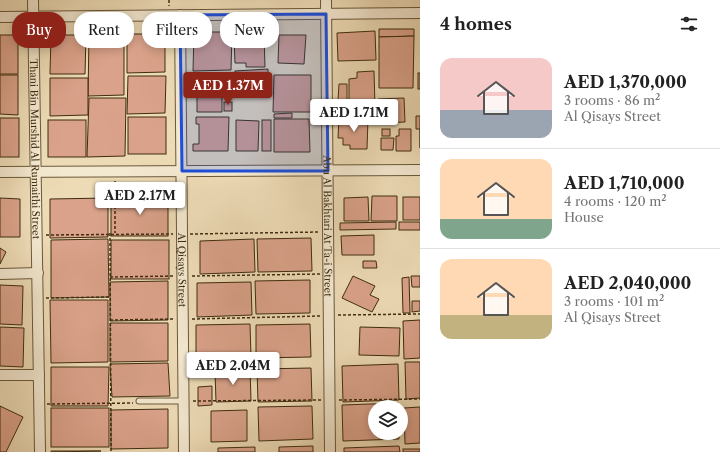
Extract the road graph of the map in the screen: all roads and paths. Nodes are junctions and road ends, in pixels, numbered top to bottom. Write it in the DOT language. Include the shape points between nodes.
graph roads {
  1 [pos="33,0"];
  2 [pos="326,0"];
  3 [pos="33,12"];
  4 [pos="420,13"];
  5 [pos="326,14"];
  6 [pos="212,15"];
  7 [pos="142,16"];
  8 [pos="0,17"];
  9 [pos="12,17"];
  10 [pos="66,17"];
  11 [pos="34,48"];
  12 [pos="180,48"];
  13 [pos="420,170"];
  14 [pos="182,171"];
  15 [pos="328,171"];
  16 [pos="0,172"];
  17 [pos="115,172"];
  18 [pos="37,173"];
  19 [pos="110,233"];
  20 [pos="115,233"];
  21 [pos="38,273"];
  22 [pos="0,274"];
  23 [pos="328,274"];
  24 [pos="182,276"];
  25 [pos="110,277"];
  26 [pos="110,297"];
  27 [pos="38,298"];
  28 [pos="420,314"];
  29 [pos="329,315"];
  30 [pos="182,319"];
  31 [pos="110,320"];
  32 [pos="0,375"];
  33 [pos="39,375"];
  34 [pos="420,399"];
  35 [pos="329,400"];
  36 [pos="139,401"];
  37 [pos="183,401"];
  38 [pos="39,404"];
  39 [pos="111,404"];
  40 [pos="40,452"];
  41 [pos="111,452"];
  42 [pos="184,452"];
  43 [pos="330,452"];
  1 -- 3 [label="street, Thani Bin Murshid Al Rumaithi Street"];
  2 -- 5 [label="street, Abu Al Bakhtari At Ta-i Street"];
  4 -- 5 [label="street"];
  5 -- 6 [label="street"];
  5 -- 15 [label="street, Abu Al Bakhtari At Ta-i Street"];
  7 -- 10 [label="street"];
  8 -- 9 [label="street"];
  11 -- 18 [label="street, Thani Bin Murshid Al Rumaithi Street"];
  12 -- 14 [label="street, Al Qisays Street"];
  13 -- 15 [label="street"];
  14 -- 15 [label="street"];
  14 -- 17 [label="street"];
  14 -- 24 [label="street, Al Qisays Street"];
  15 -- 23 [label="street, Abu Al Bakhtari At Ta-i Street"];
  16 -- 18 [label="street"];
  17 -- 18 [label="street"];
  17 -- 20 [label="path"];
  18 -- 21 [label="street, Thani Bin Murshid Al Rumaithi Street"];
  19 -- 25 [label="path"];
  21 -- 22 [label="street"];
  21 -- 27 [label="street, Thani Bin Murshid Al Rumaithi Street"];
  23 -- 24 [label="path"];
  23 -- 29 [label="street, Abu Al Bakhtari At Ta-i Street"];
  24 -- 25 [label="path"];
  24 -- 30 [label="street, Al Qisays Street"];
  25 -- 26 [label="path"];
  26 -- 27 [label="path"];
  26 -- 31 [label="path"];
  27 -- 33 [label="street, Thani Bin Murshid Al Rumaithi Street"];
  28 -- 29 [label="path"];
  29 -- 30 [label="path"];
  29 -- 35 [label="street, Abu Al Bakhtari At Ta-i Street"];
  30 -- 31 [label="path"];
  30 -- 37 [label="street, Al Qisays Street"];
  31 -- 39 [label="path"];
  32 -- 33 [label="street"];
  33 -- 38 [label="street, Thani Bin Murshid Al Rumaithi Street"];
  34 -- 35 [label="path"];
  35 -- 37 [label="path"];
  35 -- 43 [label="street, Abu Al Bakhtari At Ta-i Street"];
  36 -- 37 [label="lane"];
  36 -- 39 [label="path"];
  37 -- 42 [label="street, Al Qisays Street"];
  38 -- 39 [label="path"];
  38 -- 40 [label="street, Thani Bin Murshid Al Rumaithi Street"];
  39 -- 41 [label="path"];
}
